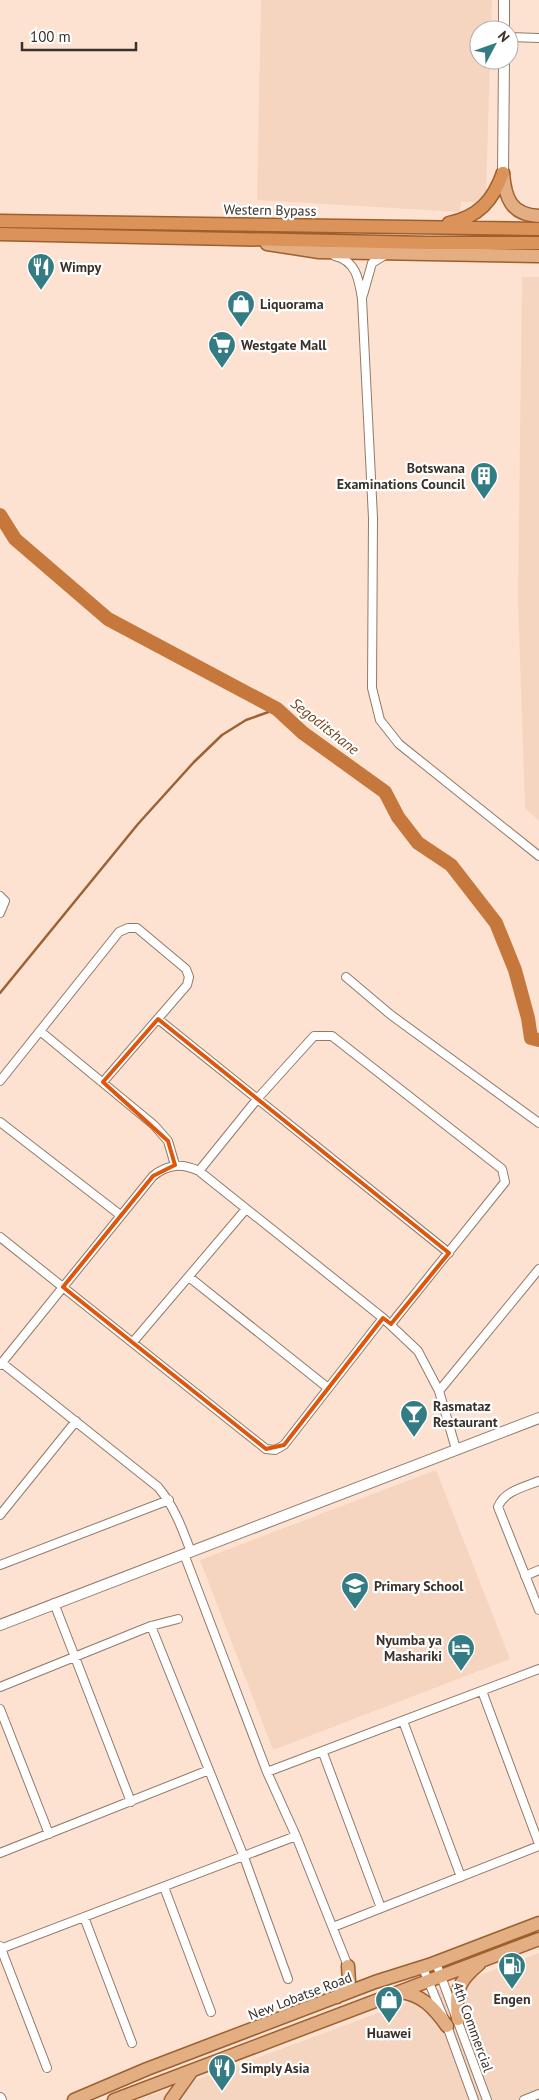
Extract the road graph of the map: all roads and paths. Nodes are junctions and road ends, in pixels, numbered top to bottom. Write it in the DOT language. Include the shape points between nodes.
graph roads {
  1 [pos="504,0"];
  2 [pos="504,20"];
  3 [pos="519,37"];
  4 [pos="539,38"];
  5 [pos="504,70"];
  6 [pos="503,173"];
  7 [pos="539,216"];
  8 [pos="0,221"];
  9 [pos="435,226"];
  10 [pos="539,229"];
  11 [pos="0,234"];
  12 [pos="242,240"];
  13 [pos="539,243"];
  14 [pos="319,252"];
  15 [pos="395,254"];
  16 [pos="539,256"];
  17 [pos="362,300"];
  18 [pos="539,856"];
  19 [pos="0,896"];
  20 [pos="0,913"];
  21 [pos="346,977"];
  22 [pos="158,1019"];
  23 [pos="40,1031"];
  24 [pos="0,1081"];
  25 [pos="103,1082"];
  26 [pos="258,1098"];
  27 [pos="0,1122"];
  28 [pos="539,1123"];
  29 [pos="175,1165"];
  30 [pos="199,1171"];
  31 [pos="246,1209"];
  32 [pos="120,1214"];
  33 [pos="0,1237"];
  34 [pos="449,1253"];
  35 [pos="539,1269"];
  36 [pos="189,1277"];
  37 [pos="63,1286"];
  38 [pos="383,1318"];
  39 [pos="391,1324"];
  40 [pos="134,1342"];
  41 [pos="1,1364"];
  42 [pos="328,1388"];
  43 [pos="439,1391"];
  44 [pos="539,1418"];
  45 [pos="76,1422"];
  46 [pos="456,1449"];
  47 [pos="539,1481"];
  48 [pos="168,1500"];
  49 [pos="0,1515"];
  50 [pos="188,1553"];
  51 [pos="0,1565"];
  52 [pos="539,1570"];
  53 [pos="525,1576"];
  54 [pos="54,1603"];
  55 [pos="539,1610"];
  56 [pos="178,1619"];
  57 [pos="0,1625"];
  58 [pos="151,1626"];
  59 [pos="76,1656"];
  60 [pos="539,1669"];
  61 [pos="0,1687"];
  62 [pos="482,1691"];
  63 [pos="0,1709"];
  64 [pos="403,1721"];
  65 [pos="323,1753"];
  66 [pos="209,1770"];
  67 [pos="267,1772"];
  68 [pos="131,1802"];
  69 [pos="49,1834"];
  70 [pos="296,1836"];
  71 [pos="539,1845"];
  72 [pos="0,1853"];
  73 [pos="244,1857"];
  74 [pos="461,1876"];
  75 [pos="164,1887"];
  76 [pos="381,1908"];
  77 [pos="84,1917"];
  78 [pos="539,1923"];
  79 [pos="333,1927"];
  80 [pos="539,1939"];
  81 [pos="0,1948"];
  82 [pos="486,1958"];
  83 [pos="436,1963"];
  84 [pos="348,1966"];
  85 [pos="423,1968"];
  86 [pos="441,1975"];
  87 [pos="288,1978"];
  88 [pos="428,1981"];
  89 [pos="376,1982"];
  90 [pos="399,1992"];
  91 [pos="334,2000"];
  92 [pos="211,2012"];
  93 [pos="452,2022"];
  94 [pos="132,2043"];
  95 [pos="47,2068"];
  96 [pos="192,2070"];
  97 [pos="539,2094"];
  98 [pos="119,2098"];
  99 [pos="74,2100"];
  100 [pos="137,2100"];
  101 [pos="171,2100"];
  102 [pos="474,2100"];
  103 [pos="487,2100"];
  104 [pos="524,2100"];
  1 -- 2 [label="street"];
  3 -- 4 [label="street"];
  5 -- 6 [label="street"];
  6 -- 7 [label="main road" via="507,199 513,209"];
  6 -- 9 [label="highway" via="497,189 480,211 456,222"];
  8 -- 9 [label="highway, Western Bypass"];
  9 -- 10 [label="highway, Western Bypass"];
  11 -- 12 [label="highway"];
  12 -- 13 [label="highway"];
  12 -- 14 [label="main road"];
  14 -- 15 [label="main road"];
  14 -- 17 [label="street" via="342,258 355,268"];
  15 -- 16 [label="main road"];
  15 -- 17 [label="street" via="380,256 372,263"];
  17 -- 18 [label="street" via="373,518 372,688 380,720 399,744"];
  19 -- 20 [label="street" via="4,901"];
  21 -- 28 [label="street" via="391,1015"];
  22 -- 23 [label="street" via="187,985 189,977 186,969 137,928 128,928 119,932"];
  22 -- 25 [label="street"];
  22 -- 26 [label="street"];
  23 -- 24 [label="street"];
  23 -- 25 [label="street"];
  25 -- 29 [label="street" via="168,1141"];
  26 -- 30 [label="street"];
  26 -- 34 [label="street"];
  26 -- 34 [label="street" via="314,1036 332,1036 502,1169 505,1182"];
  27 -- 32 [label="street"];
  29 -- 30 [label="street"];
  29 -- 32 [label="street" via="161,1169 153,1176"];
  30 -- 31 [label="street"];
  31 -- 36 [label="street"];
  31 -- 38 [label="street"];
  32 -- 37 [label="street"];
  33 -- 37 [label="street"];
  34 -- 39 [label="street"];
  35 -- 43 [label="street"];
  36 -- 40 [label="street"];
  36 -- 42 [label="street"];
  37 -- 40 [label="street"];
  37 -- 41 [label="street"];
  38 -- 39 [label="street"];
  38 -- 42 [label="street"];
  39 -- 43 [label="street" via="418,1351"];
  40 -- 42 [label="street" via="266,1449 275,1450 284,1445"];
  41 -- 45 [label="street"];
  43 -- 46 [label="street"];
  44 -- 46 [label="street"];
  45 -- 48 [label="street" via="158,1487"];
  45 -- 49 [label="street"];
  46 -- 50 [label="street"];
  47 -- 53 [label="street" via="508,1494 498,1508"];
  48 -- 50 [label="street"];
  48 -- 51 [label="street"];
  50 -- 54 [label="street"];
  50 -- 67 [label="street"];
  52 -- 53 [label="street"];
  53 -- 55 [label="street"];
  54 -- 57 [label="street"];
  54 -- 59 [label="street"];
  56 -- 58 [label="street"];
  58 -- 59 [label="street"];
  58 -- 66 [label="street"];
  59 -- 61 [label="street"];
  59 -- 68 [label="street"];
  60 -- 62 [label="street"];
  62 -- 64 [label="street"];
  62 -- 71 [label="street"];
  63 -- 69 [label="street"];
  64 -- 65 [label="street"];
  64 -- 74 [label="street"];
  65 -- 67 [label="street"];
  65 -- 76 [label="street"];
  66 -- 68 [label="street"];
  66 -- 73 [label="street"];
  67 -- 70 [label="street"];
  68 -- 69 [label="street"];
  69 -- 72 [label="street"];
  70 -- 73 [label="street"];
  70 -- 79 [label="street"];
  71 -- 74 [label="street"];
  73 -- 75 [label="street"];
  73 -- 87 [label="street"];
  74 -- 76 [label="street"];
  75 -- 77 [label="street"];
  75 -- 92 [label="street"];
  76 -- 79 [label="street"];
  77 -- 81 [label="street"];
  77 -- 94 [label="street"];
  78 -- 83 [label="main road, New Lobatse Road"];
  79 -- 84 [label="street"];
  80 -- 82 [label="main road"];
  81 -- 95 [label="street"];
  82 -- 86 [label="main road"];
  82 -- 93 [label="main road" via="465,1976 457,1990"];
  83 -- 85 [label="main road, New Lobatse Road"];
  83 -- 86 [label="street, 4th Commercial"];
  84 -- 89 [label="main road" via="353,1976 364,1983"];
  84 -- 91 [label="main road" via="349,1982"];
  85 -- 88 [label="street, 4th Commercial"];
  85 -- 89 [label="main road, New Lobatse Road"];
  86 -- 88 [label="main road"];
  86 -- 93 [label="street, 4th Commercial"];
  88 -- 90 [label="main road"];
  88 -- 93 [label="street, 4th Commercial"];
  89 -- 91 [label="main road, New Lobatse Road"];
  90 -- 93 [label="main road" via="426,2001"];
  90 -- 96 [label="main road"];
  91 -- 99 [label="main road, New Lobatse Road" via="147,2069"];
  93 -- 102 [label="street, 4th Commercial"];
  93 -- 103 [label="street, 4th Commercial"];
  96 -- 98 [label="main road"];
  96 -- 101 [label="main road"];
  97 -- 104 [label="street"];
  98 -- 100 [label="main road"];
}
